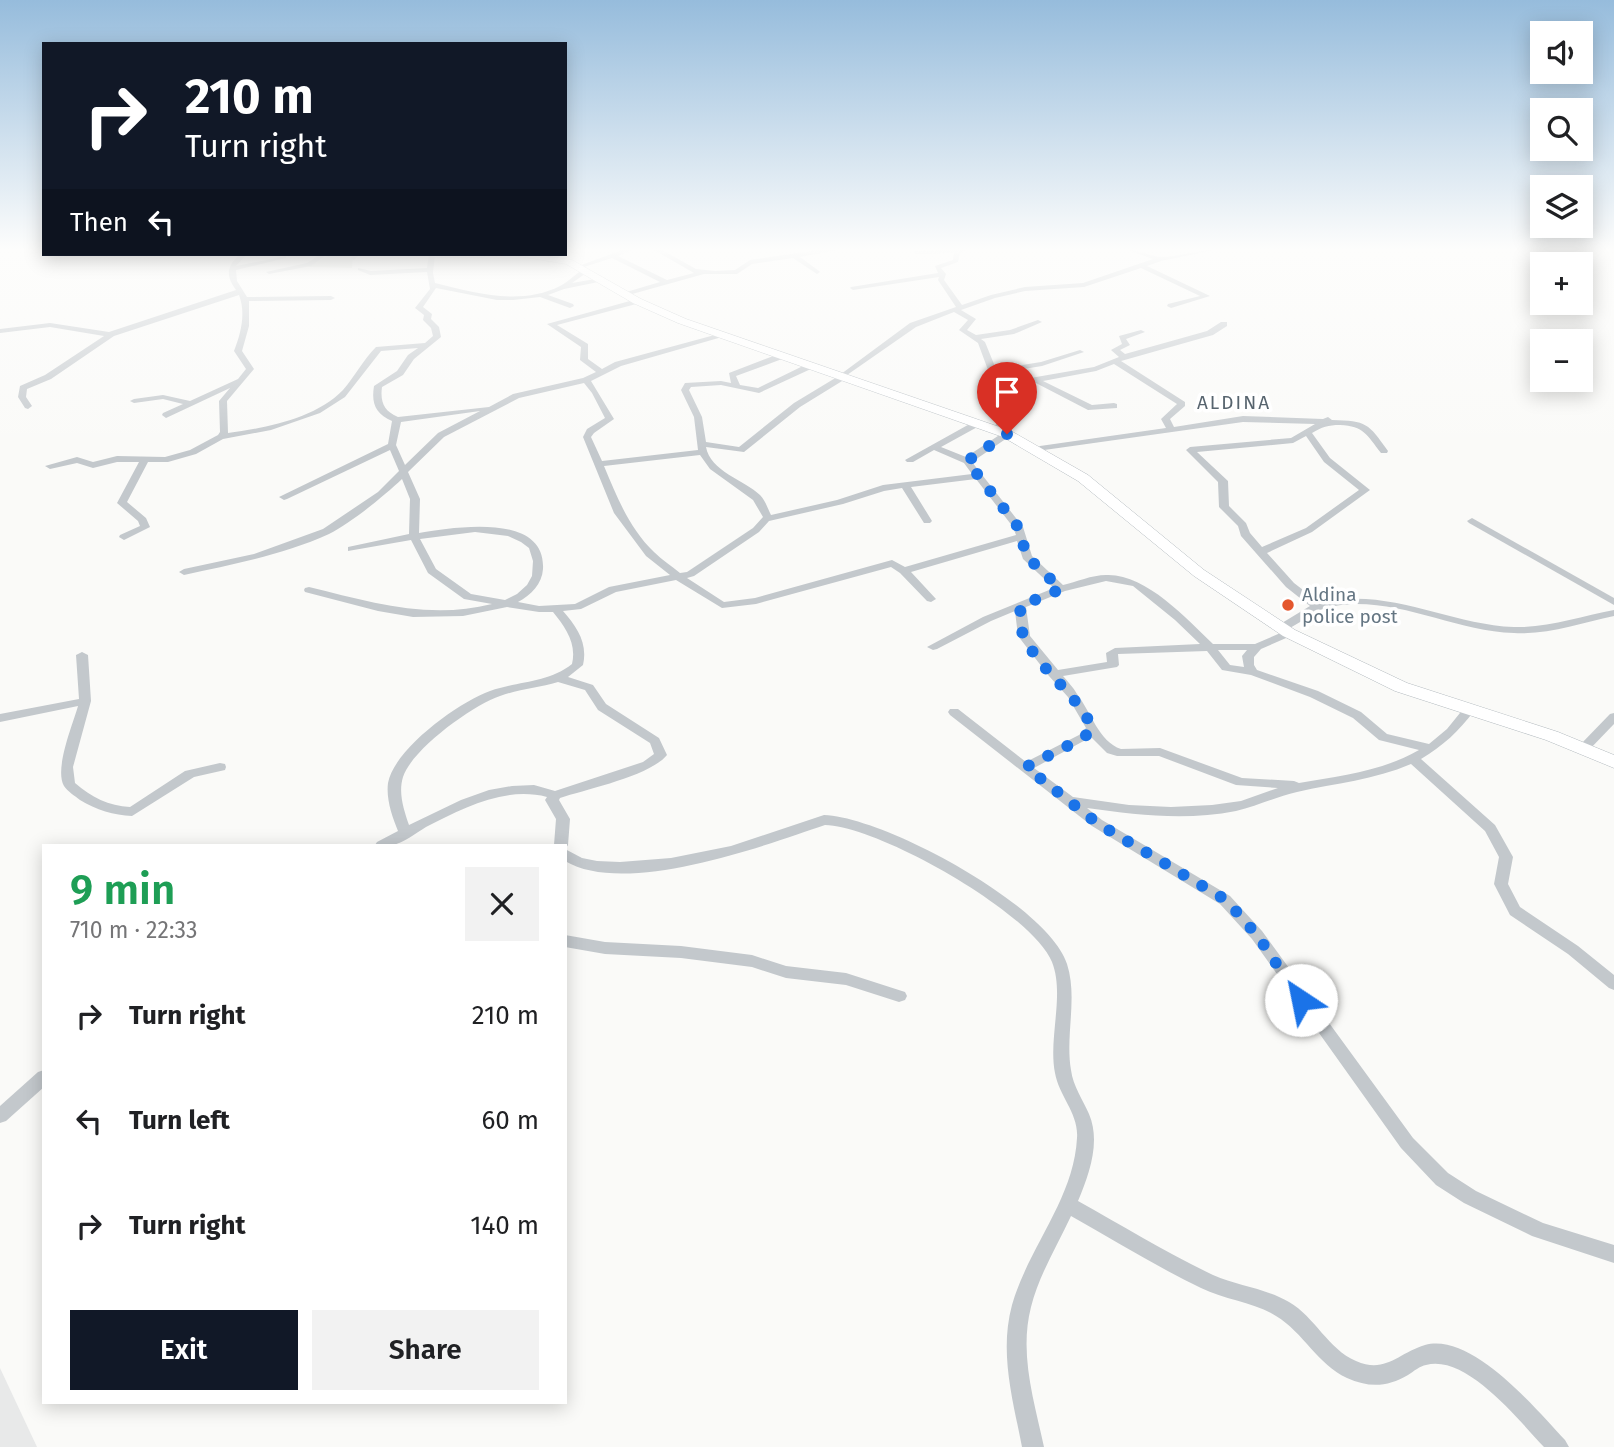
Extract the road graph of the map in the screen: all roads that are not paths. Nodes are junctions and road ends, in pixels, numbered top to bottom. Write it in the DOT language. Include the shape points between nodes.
graph roads {
  1 [pos="156,318"];
  2 [pos="242,318"];
  3 [pos="427,318"];
  4 [pos="571,318"];
  5 [pos="677,318"];
  6 [pos="936,318"];
  7 [pos="970,318"];
  8 [pos="1038,322"];
  9 [pos="1224,324"];
  10 [pos="65,329"];
  11 [pos="0,331"];
  12 [pos="1141,332"];
  13 [pos="111,334"];
  14 [pos="719,335"];
  15 [pos="0,337"];
  16 [pos="977,337"];
  17 [pos="430,345"];
  18 [pos="1071,347"];
  19 [pos="1080,352"];
  20 [pos="779,357"];
  21 [pos="1124,357"];
  22 [pos="1115,361"];
  23 [pos="810,366"];
  24 [pos="1104,366"];
  25 [pos="601,372"];
  26 [pos="991,372"];
  27 [pos="843,376"];
  28 [pos="586,380"];
  29 [pos="1035,380"];
  30 [pos="238,381"];
  31 [pos="736,385"];
  32 [pos="999,386"];
  33 [pos="134,401"];
  34 [pos="190,403"];
  35 [pos="28,405"];
  36 [pos="1114,406"];
  37 [pos="491,408"];
  38 [pos="166,415"];
  39 [pos="397,420"];
  40 [pos="1328,420"];
  41 [pos="978,423"];
  42 [pos="1170,428"];
  43 [pos="1002,431"];
  44 [pos="1308,433"];
  45 [pos="221,437"];
  46 [pos="934,447"];
  47 [pos="426,448"];
  48 [pos="702,448"];
  49 [pos="393,449"];
  50 [pos="1040,449"];
  51 [pos="1384,451"];
  52 [pos="145,460"];
  53 [pos="910,460"];
  54 [pos="967,461"];
  55 [pos="599,464"];
  56 [pos="50,466"];
  57 [pos="403,471"];
  58 [pos="977,476"];
  59 [pos="905,485"];
  60 [pos="284,497"];
  61 [pos="768,518"];
  62 [pos="927,521"];
  63 [pos="1472,521"];
  64 [pos="124,537"];
  65 [pos="414,537"];
  66 [pos="1021,537"];
  67 [pos="352,549"];
  68 [pos="1260,552"];
  69 [pos="904,571"];
  70 [pos="184,572"];
  71 [pos="679,577"];
  72 [pos="1061,589"];
  73 [pos="309,590"];
  74 [pos="931,599"];
  75 [pos="1614,602"];
  76 [pos="501,604"];
  77 [pos="1020,606"];
  78 [pos="1318,607"];
  79 [pos="557,610"];
  80 [pos="1614,612"];
  81 [pos="1285,630"];
  82 [pos="1209,646"];
  83 [pos="933,647"];
  84 [pos="1257,647"];
  85 [pos="82,655"];
  86 [pos="1253,672"];
  87 [pos="1053,674"];
  88 [pos="558,678"];
  89 [pos="85,701"];
  90 [pos="1468,711"];
  91 [pos="954,712"];
  92 [pos="1614,717"];
  93 [pos="0,718"];
  94 [pos="1092,731"];
  95 [pos="1429,748"];
  96 [pos="1583,749"];
  97 [pos="1413,759"];
  98 [pos="1614,762"];
  99 [pos="220,767"];
  100 [pos="1026,767"];
  101 [pos="1304,786"];
  102 [pos="555,795"];
  103 [pos="1066,801"];
  104 [pos="406,833"];
  105 [pos="384,844"];
  106 [pos="564,844"];
  107 [pos="567,855"];
  108 [pos="567,941"];
  109 [pos="1614,984"];
  110 [pos="899,996"];
  111 [pos="42,1079"];
  112 [pos="0,1116"];
  113 [pos="1068,1205"];
  114 [pos="1614,1254"];
  115 [pos="1033,1447"];
  116 [pos="1558,1447"];
  1 -- 13 [label="street"];
  2 -- 30 [label="street" via="243,341 238,351 250,369"];
  3 -- 17 [label="street" via="437,337"];
  4 -- 25 [label="street" via="551,324 585,346 584,360"];
  5 -- 14 [label="street"];
  6 -- 27 [label="street" via="906,329"];
  7 -- 16 [label="street" via="963,330"];
  8 -- 16 [label="street"];
  9 -- 21 [label="street" via="1210,333"];
  10 -- 11 [label="street" via="44,325"];
  10 -- 13 [label="street"];
  10 -- 15 [label="street"];
  12 -- 21 [label="street" via="1122,338 1126,345 1115,350"];
  13 -- 35 [label="street" via="44,380 23,388"];
  14 -- 20 [label="street"];
  14 -- 25 [label="street"];
  16 -- 26 [label="street"];
  17 -- 39 [label="street" via="376,389 382,411"];
  17 -- 45 [label="street" via="379,349 334,401 304,417"];
  18 -- 19 [label="street"];
  19 -- 24 [label="street"];
  19 -- 26 [label="street"];
  20 -- 23 [label="street"];
  20 -- 31 [label="street" via="732,376"];
  21 -- 22 [label="street"];
  22 -- 24 [label="street"];
  22 -- 42 [label="street" via="1182,404 1165,419"];
  23 -- 27 [label="street"];
  23 -- 31 [label="street" via="762,390"];
  24 -- 29 [label="street"];
  25 -- 28 [label="street"];
  26 -- 32 [label="street"];
  27 -- 41 [label="street"];
  27 -- 48 [label="street" via="797,405 741,450"];
  28 -- 37 [label="street" via="530,392"];
  28 -- 55 [label="street" via="610,419 587,435"];
  29 -- 32 [label="street"];
  29 -- 36 [label="street" via="1091,408"];
  30 -- 34 [label="street"];
  30 -- 45 [label="street" via="223,401 226,428"];
  31 -- 48 [label="street" via="686,387 698,417"];
  32 -- 43 [label="street" via="1005,405"];
  33 -- 34 [label="street" via="163,397"];
  34 -- 38 [label="street"];
  37 -- 39 [label="street"];
  37 -- 47 [label="street"];
  39 -- 49 [label="street"];
  40 -- 42 [label="street" via="1252,418"];
  40 -- 44 [label="street"];
  40 -- 51 [label="street" via="1363,426"];
  41 -- 43 [label="street"];
  41 -- 46 [label="street"];
  42 -- 50 [label="street"];
  43 -- 50 [label="street"];
  43 -- 54 [label="street"];
  44 -- 68 [label="street" via="1327,460 1365,491 1309,530"];
  44 -- 68 [label="street" via="1291,440 1190,450 1223,481 1224,507"];
  45 -- 52 [label="street" via="176,458"];
  46 -- 53 [label="street"];
  46 -- 54 [label="street"];
  47 -- 49 [label="street"];
  47 -- 57 [label="street"];
  48 -- 55 [label="street"];
  48 -- 61 [label="street" via="713,467 757,498"];
  49 -- 57 [label="street"];
  49 -- 60 [label="street"];
  50 -- 81 [label="street" via="1097,488 1199,573"];
  52 -- 56 [label="street" via="117,459 93,466 76,460"];
  52 -- 64 [label="street" via="122,503 145,527"];
  54 -- 58 [label="street"];
  55 -- 71 [label="street" via="632,532"];
  57 -- 65 [label="street" via="415,499"];
  57 -- 70 [label="street" via="373,500 327,531 257,556"];
  58 -- 59 [label="street"];
  58 -- 66 [label="street" via="1012,518"];
  59 -- 61 [label="street"];
  59 -- 62 [label="street"];
  61 -- 71 [label="street" via="709,563"];
  63 -- 75 [label="street"];
  65 -- 67 [label="street"];
  65 -- 76 [label="street" via="442,581 468,597"];
  65 -- 76 [label="street" via="491,530 528,541 539,564 534,587"];
  66 -- 69 [label="street"];
  66 -- 72 [label="street" via="1027,557"];
  68 -- 78 [label="street"];
  69 -- 71 [label="street" via="892,563 728,606"];
  69 -- 74 [label="street"];
  71 -- 79 [label="street" via="613,589 585,604"];
  72 -- 77 [label="street"];
  72 -- 82 [label="street" via="1096,579 1127,580"];
  73 -- 76 [label="street" via="415,614 448,614"];
  76 -- 79 [label="street"];
  77 -- 83 [label="street"];
  77 -- 87 [label="street" via="1024,636"];
  78 -- 80 [label="street" via="1385,600 1468,624 1515,630"];
  78 -- 81 [label="street"];
  79 -- 88 [label="street" via="580,649 577,665"];
  81 -- 84 [label="street"];
  81 -- 90 [label="street" via="1391,683"];
  82 -- 84 [label="street"];
  82 -- 86 [label="street" via="1226,668"];
  82 -- 87 [label="street" via="1115,652 1113,665"];
  84 -- 86 [label="street" via="1246,661"];
  85 -- 89 [label="street"];
  86 -- 95 [label="street" via="1357,715 1383,737"];
  87 -- 94 [label="street" via="1073,696"];
  88 -- 102 [label="street" via="592,690 603,706 655,741 661,755 648,765"];
  88 -- 104 [label="street" via="471,704 416,751 399,771 395,787"];
  89 -- 93 [label="street"];
  89 -- 99 [label="street" via="67,778 73,789 93,802 132,812 190,774"];
  90 -- 95 [label="street"];
  90 -- 96 [label="street"];
  91 -- 100 [label="street"];
  92 -- 96 [label="street"];
  94 -- 100 [label="street"];
  94 -- 101 [label="street" via="1115,752 1160,752 1248,784"];
  95 -- 97 [label="street"];
  96 -- 98 [label="street"];
  97 -- 101 [label="street" via="1384,772"];
  97 -- 109 [label="street" via="1490,828 1506,857 1501,884 1515,911"];
  100 -- 103 [label="street"];
  101 -- 103 [label="street" via="1255,802 1195,811"];
  102 -- 104 [label="street" via="535,789 501,791"];
  102 -- 106 [label="street" via="552,800 563,819"];
  103 -- 114 [label="street" via="1226,900 1257,935 1407,1143 1442,1178 1470,1197 1539,1230"];
  104 -- 105 [label="street"];
  107 -- 113 [label="street" via="597,867 636,866 732,851 824,820 838,820 928,857 1000,901 1050,948 1064,977 1062,1070 1087,1135"];
  108 -- 110 [label="street" via="752,961 786,972 846,979"];
  111 -- 112 [label="street"];
  113 -- 115 [label="street" via="1033,1273 1017,1330 1016,1362"];
  113 -- 116 [label="street" via="1209,1282 1283,1309 1322,1350 1355,1371 1384,1376 1431,1353 1465,1363 1517,1403"];
}
